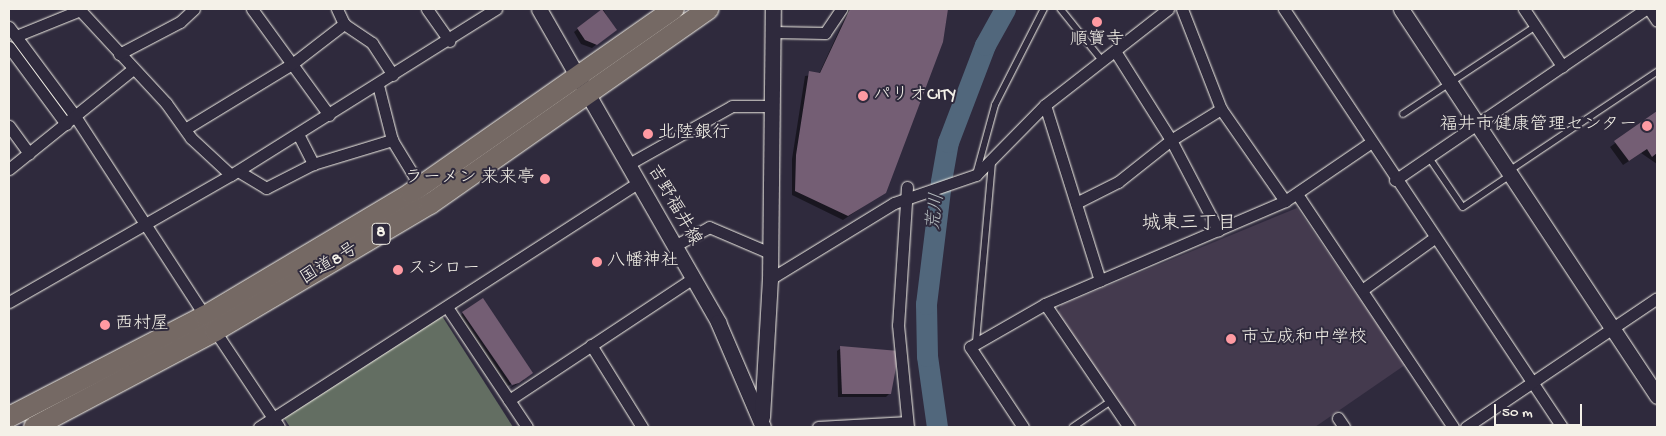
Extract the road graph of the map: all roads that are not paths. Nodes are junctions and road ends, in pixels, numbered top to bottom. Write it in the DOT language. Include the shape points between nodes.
graph roads {
  1 [pos="194,9"];
  2 [pos="252,9"];
  3 [pos="337,9"];
  4 [pos="427,9"];
  5 [pos="496,9"];
  6 [pos="539,9"];
  7 [pos="674,9"];
  8 [pos="709,9"];
  9 [pos="773,9"];
  10 [pos="840,9"];
  11 [pos="1044,9"];
  12 [pos="1061,9"];
  13 [pos="1168,9"];
  14 [pos="1182,9"];
  15 [pos="1284,9"];
  16 [pos="1401,9"];
  17 [pos="1524,9"];
  18 [pos="1647,9"];
  19 [pos="78,10"];
  20 [pos="1657,21"];
  21 [pos="344,24"];
  22 [pos="1536,26"];
  23 [pos="12,32"];
  24 [pos="773,32"];
  25 [pos="449,41"];
  26 [pos="9,46"];
  27 [pos="1114,51"];
  28 [pos="119,54"];
  29 [pos="1102,60"];
  30 [pos="292,64"];
  31 [pos="1562,66"];
  32 [pos="133,69"];
  33 [pos="1657,72"];
  34 [pos="394,75"];
  35 [pos="578,76"];
  36 [pos="1451,83"];
  37 [pos="378,85"];
  38 [pos="589,96"];
  39 [pos="1045,105"];
  40 [pos="773,106"];
  41 [pos="1222,110"];
  42 [pos="1403,114"];
  43 [pos="329,115"];
  44 [pos="70,120"];
  45 [pos="1478,124"];
  46 [pos="9,126"];
  47 [pos="185,129"];
  48 [pos="298,134"];
  49 [pos="392,140"];
  50 [pos="1172,140"];
  51 [pos="1370,142"];
  52 [pos="29,154"];
  53 [pos="1429,157"];
  54 [pos="992,161"];
  55 [pos="312,164"];
  56 [pos="627,165"];
  57 [pos="9,169"];
  58 [pos="1510,172"];
  59 [pos="234,173"];
  60 [pos="976,175"];
  61 [pos="1395,180"];
  62 [pos="638,183"];
  63 [pos="420,186"];
  64 [pos="1297,194"];
  65 [pos="908,195"];
  66 [pos="1285,201"];
  67 [pos="1076,203"];
  68 [pos="146,224"];
  69 [pos="1218,230"];
  70 [pos="1434,238"];
  71 [pos="674,246"];
  72 [pos="770,253"];
  73 [pos="693,278"];
  74 [pos="770,279"];
  75 [pos="1100,281"];
  76 [pos="1362,290"];
  77 [pos="1657,298"];
  78 [pos="9,302"];
  79 [pos="1045,304"];
  80 [pos="447,306"];
  81 [pos="210,324"];
  82 [pos="1612,329"];
  83 [pos="976,342"];
  84 [pos="591,345"];
  85 [pos="1532,383"];
  86 [pos="1657,396"];
  87 [pos="509,400"];
  88 [pos="1111,401"];
  89 [pos="9,417"];
  90 [pos="276,423"];
  91 [pos="907,424"];
  92 [pos="863,425"];
  93 [pos="762,426"];
  94 [pos="34,427"];
  95 [pos="259,427"];
  96 [pos="527,427"];
  97 [pos="642,427"];
  98 [pos="818,427"];
  99 [pos="1023,427"];
  100 [pos="1073,427"];
  101 [pos="1129,427"];
  102 [pos="1453,427"];
  103 [pos="1466,427"];
  104 [pos="1562,427"];
  1 -- 28 [label="street" via="180,22"];
  2 -- 30 [label="street"];
  3 -- 21 [label="street"];
  4 -- 25 [label="street"];
  5 -- 25 [label="street"];
  6 -- 35 [label="street, 吉野福井線"];
  7 -- 35 [label="highway, 国道8号 / 8"];
  8 -- 38 [label="highway, 国道8号 / 8"];
  9 -- 24 [label="street"];
  10 -- 24 [label="street" via="826,33"];
  11 -- 60 [label="lane" via="995,105"];
  12 -- 29 [label="lane"];
  13 -- 27 [label="street"];
  14 -- 41 [label="street"];
  15 -- 51 [label="street"];
  16 -- 36 [label="street"];
  17 -- 22 [label="street"];
  18 -- 20 [label="street"];
  18 -- 31 [label="street"];
  19 -- 23 [label="street"];
  19 -- 28 [label="street"];
  21 -- 30 [label="street"];
  21 -- 34 [label="street" via="372,43"];
  22 -- 31 [label="street"];
  22 -- 36 [label="lane"];
  23 -- 44 [label="street"];
  24 -- 40 [label="street"];
  25 -- 34 [label="street"];
  26 -- 44 [label="street"];
  27 -- 29 [label="street"];
  27 -- 50 [label="street"];
  28 -- 32 [label="street"];
  29 -- 39 [label="street"];
  30 -- 43 [label="street"];
  30 -- 47 [label="street"];
  31 -- 45 [label="street"];
  32 -- 44 [label="street"];
  32 -- 47 [label="street"];
  33 -- 58 [label="lane"];
  34 -- 37 [label="street"];
  35 -- 38 [label="street, 吉野福井線"];
  35 -- 63 [label="highway, 国道8号 / 8"];
  36 -- 42 [label="lane"];
  36 -- 45 [label="street"];
  37 -- 43 [label="street"];
  37 -- 49 [label="street"];
  38 -- 56 [label="street, 吉野福井線"];
  38 -- 81 [label="highway, 国道8号 / 8" via="430,204"];
  39 -- 54 [label="street"];
  39 -- 67 [label="street"];
  40 -- 56 [label="street" via="732,106"];
  40 -- 72 [label="street"];
  41 -- 50 [label="street"];
  41 -- 66 [label="street"];
  43 -- 48 [label="street"];
  44 -- 52 [label="street"];
  44 -- 68 [label="street"];
  45 -- 53 [label="street"];
  45 -- 58 [label="street"];
  46 -- 52 [label="street"];
  47 -- 59 [label="street"];
  48 -- 55 [label="street"];
  48 -- 59 [label="street"];
  49 -- 55 [label="street"];
  49 -- 63 [label="street"];
  50 -- 67 [label="street" via="1118,182"];
  50 -- 69 [label="street"];
  51 -- 61 [label="street"];
  51 -- 64 [label="street"];
  52 -- 57 [label="street"];
  53 -- 58 [label="lane" via="1463,207"];
  53 -- 61 [label="street"];
  54 -- 60 [label="street"];
  54 -- 83 [label="lane"];
  55 -- 59 [label="street" via="266,188"];
  56 -- 62 [label="street, 吉野福井線"];
  58 -- 82 [label="street"];
  59 -- 68 [label="street"];
  60 -- 65 [label="street"];
  61 -- 70 [label="street"];
  62 -- 71 [label="street, 吉野福井線"];
  62 -- 80 [label="street"];
  63 -- 81 [label="highway, 国道8号 / 8"];
  64 -- 66 [label="street"];
  64 -- 76 [label="street"];
  65 -- 74 [label="street"];
  65 -- 91 [label="street" via="898,325"];
  66 -- 69 [label="street"];
  67 -- 75 [label="street"];
  68 -- 78 [label="street"];
  68 -- 81 [label="street"];
  69 -- 75 [label="street"];
  70 -- 76 [label="street"];
  70 -- 85 [label="street"];
  71 -- 72 [label="street" via="709,227"];
  71 -- 73 [label="street, 吉野福井線"];
  72 -- 74 [label="street"];
  73 -- 84 [label="street"];
  73 -- 93 [label="street, 吉野福井線" via="718,322"];
  74 -- 93 [label="street"];
  75 -- 79 [label="street"];
  76 -- 102 [label="street"];
  77 -- 82 [label="street"];
  79 -- 83 [label="street"];
  79 -- 88 [label="street"];
  80 -- 87 [label="street"];
  80 -- 90 [label="street"];
  81 -- 89 [label="highway, 国道8号 / 8"];
  81 -- 90 [label="street"];
  81 -- 94 [label="highway, 国道8号 / 8"];
  82 -- 85 [label="street"];
  82 -- 86 [label="street"];
  83 -- 99 [label="street" via="970,347"];
  84 -- 87 [label="street"];
  84 -- 97 [label="street"];
  85 -- 103 [label="street"];
  85 -- 104 [label="street"];
  87 -- 96 [label="street"];
  88 -- 100 [label="lane"];
  88 -- 101 [label="street"];
  90 -- 95 [label="street"];
  91 -- 92 [label="street"];
  92 -- 98 [label="street"];
}
